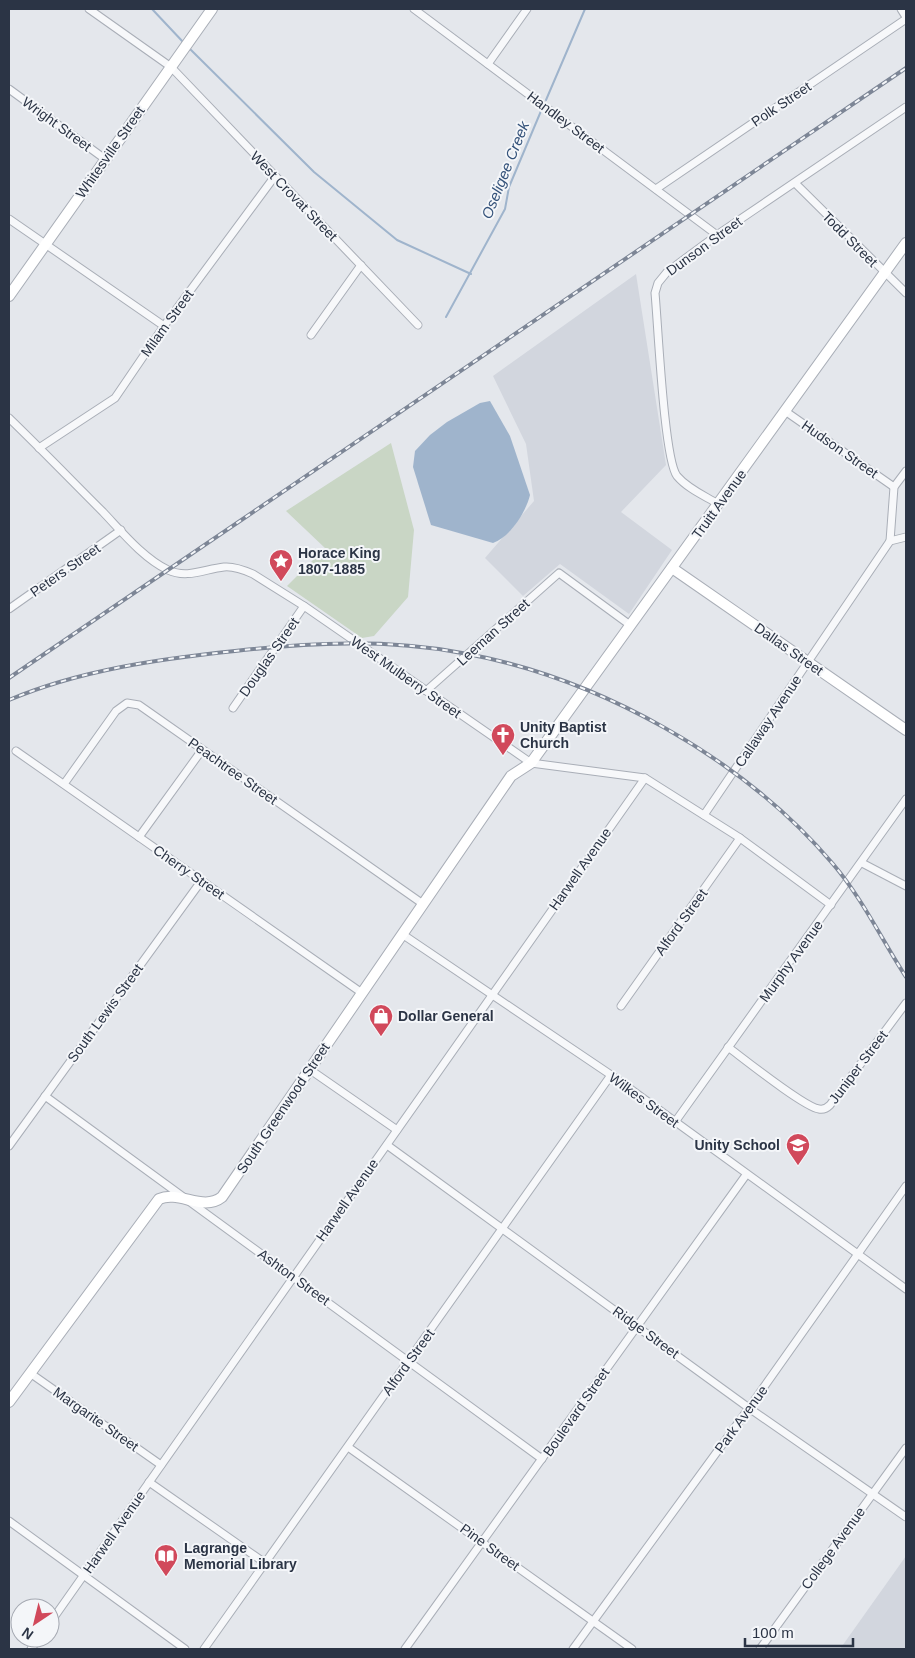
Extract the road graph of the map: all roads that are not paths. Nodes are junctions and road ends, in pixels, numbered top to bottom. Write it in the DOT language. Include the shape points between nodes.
graph roads {
  1 [pos="89,9"];
  2 [pos="212,9"];
  3 [pos="414,9"];
  4 [pos="527,9"];
  5 [pos="901,9"];
  6 [pos="906,18"];
  7 [pos="488,64"];
  8 [pos="171,67"];
  9 [pos="9,89"];
  10 [pos="906,107"];
  11 [pos="105,158"];
  12 [pos="275,176"];
  13 [pos="796,184"];
  14 [pos="656,189"];
  15 [pos="9,219"];
  16 [pos="717,234"];
  17 [pos="46,243"];
  18 [pos="906,243"];
  19 [pos="361,265"];
  20 [pos="885,274"];
  21 [pos="906,293"];
  22 [pos="9,296"];
  23 [pos="418,325"];
  24 [pos="164,326"];
  25 [pos="311,335"];
  26 [pos="785,411"];
  27 [pos="9,418"];
  28 [pos="39,448"];
  29 [pos="906,471"];
  30 [pos="894,487"];
  31 [pos="718,504"];
  32 [pos="121,530"];
  33 [pos="906,538"];
  34 [pos="890,541"];
  35 [pos="672,568"];
  36 [pos="304,606"];
  37 [pos="9,609"];
  38 [pos="630,625"];
  39 [pos="808,662"];
  40 [pos="426,691"];
  41 [pos="233,708"];
  42 [pos="906,730"];
  43 [pos="202,750"];
  44 [pos="16,751"];
  45 [pos="531,763"];
  46 [pos="645,778"];
  47 [pos="64,784"];
  48 [pos="906,799"];
  49 [pos="704,815"];
  50 [pos="139,837"];
  51 [pos="740,838"];
  52 [pos="862,863"];
  53 [pos="202,880"];
  54 [pos="906,886"];
  55 [pos="423,904"];
  56 [pos="831,904"];
  57 [pos="402,934"];
  58 [pos="362,993"];
  59 [pos="492,995"];
  60 [pos="906,1004"];
  61 [pos="621,1006"];
  62 [pos="728,1047"];
  63 [pos="310,1070"];
  64 [pos="611,1075"];
  65 [pos="45,1096"];
  66 [pos="675,1122"];
  67 [pos="397,1130"];
  68 [pos="387,1145"];
  69 [pos="9,1146"];
  70 [pos="746,1175"];
  71 [pos="906,1186"];
  72 [pos="188,1200"];
  73 [pos="504,1229"];
  74 [pos="857,1254"];
  75 [pos="293,1277"];
  76 [pos="906,1289"];
  77 [pos="638,1326"];
  78 [pos="408,1361"];
  79 [pos="30,1373"];
  80 [pos="9,1402"];
  81 [pos="750,1408"];
  82 [pos="348,1447"];
  83 [pos="906,1448"];
  84 [pos="542,1459"];
  85 [pos="161,1465"];
  86 [pos="149,1482"];
  87 [pos="874,1493"];
  88 [pos="906,1516"];
  89 [pos="9,1521"];
  90 [pos="484,1542"];
  91 [pos="265,1563"];
  92 [pos="84,1574"];
  93 [pos="60,1609"];
  94 [pos="593,1622"];
  95 [pos="185,1649"];
  96 [pos="204,1649"];
  97 [pos="405,1649"];
  98 [pos="573,1649"];
  99 [pos="632,1649"];
  100 [pos="760,1649"];
  1 -- 8 [label="street, West Crovat Street"];
  2 -- 8 [label="street, Whitesville Street"];
  3 -- 7 [label="street, Handley Street"];
  4 -- 7 [label="street"];
  5 -- 6 [label="street"];
  6 -- 14 [label="street, Polk Street"];
  7 -- 14 [label="street, Handley Street"];
  8 -- 11 [label="street, Whitesville Street"];
  8 -- 12 [label="street, West Crovat Street"];
  9 -- 11 [label="street, Wright Street"];
  10 -- 13 [label="street, Dunson Street"];
  11 -- 17 [label="street, Whitesville Street"];
  12 -- 19 [label="street, West Crovat Street"];
  12 -- 24 [label="street, Milam Street"];
  13 -- 16 [label="street, Dunson Street"];
  13 -- 20 [label="street, Todd Street"];
  14 -- 16 [label="street, Handley Street"];
  15 -- 17 [label="street"];
  16 -- 31 [label="street, Dunson Street" via="667,272 655,293 673,468 677,476 694,490"];
  17 -- 22 [label="street, Whitesville Street"];
  17 -- 24 [label="street"];
  18 -- 20 [label="street, Truitt Avenue"];
  19 -- 23 [label="street, West Crovat Street"];
  19 -- 25 [label="street"];
  20 -- 21 [label="street, Todd Street"];
  20 -- 26 [label="street, Truitt Avenue"];
  24 -- 28 [label="street, Milam Street" via="115,398"];
  26 -- 30 [label="street, Hudson Street"];
  26 -- 31 [label="street, Truitt Avenue"];
  27 -- 28 [label="street, West Mulberry Street"];
  28 -- 32 [label="street, West Mulberry Street"];
  29 -- 30 [label="street"];
  30 -- 34 [label="street"];
  31 -- 35 [label="street, Truitt Avenue"];
  32 -- 36 [label="street, West Mulberry Street" via="148,556 169,570 183,574 225,567 244,570"];
  32 -- 37 [label="street, Peters Street"];
  33 -- 34 [label="street"];
  34 -- 39 [label="street, Callaway Avenue"];
  35 -- 38 [label="street, Truitt Avenue"];
  35 -- 39 [label="street, Dallas Street"];
  36 -- 40 [label="street, West Mulberry Street"];
  36 -- 41 [label="street, Douglas Street"];
  38 -- 40 [label="street, Leeman Street" via="559,573"];
  38 -- 45 [label="street, Truitt Avenue"];
  39 -- 42 [label="street, Dallas Street"];
  39 -- 49 [label="street, Callaway Avenue"];
  40 -- 45 [label="street, West Mulberry Street"];
  43 -- 47 [label="street, Peachtree Street" via="139,705 127,703 116,711"];
  43 -- 50 [label="street"];
  43 -- 55 [label="street, Peachtree Street"];
  44 -- 47 [label="street, Cherry Street"];
  45 -- 46 [label="street, West Mulberry Street"];
  45 -- 55 [label="street, South Greenwood Street" via="511,776"];
  46 -- 49 [label="street, West Mulberry Street"];
  46 -- 59 [label="street, Harwell Avenue"];
  47 -- 50 [label="street, Cherry Street"];
  48 -- 52 [label="street, Murphy Avenue"];
  49 -- 51 [label="street, West Mulberry Street"];
  50 -- 53 [label="street, Cherry Street"];
  51 -- 56 [label="street, West Mulberry Street"];
  51 -- 61 [label="street, Alford Street"];
  52 -- 54 [label="street"];
  52 -- 56 [label="street, Murphy Avenue"];
  53 -- 58 [label="street, Cherry Street"];
  53 -- 65 [label="street, South Lewis Street"];
  55 -- 57 [label="street, South Greenwood Street"];
  56 -- 62 [label="street, Murphy Avenue"];
  57 -- 58 [label="street, South Greenwood Street"];
  57 -- 59 [label="street, Wilkes Street"];
  58 -- 63 [label="street, South Greenwood Street"];
  59 -- 64 [label="street, Wilkes Street"];
  59 -- 67 [label="street, Harwell Avenue"];
  60 -- 62 [label="street, Juniper Street" via="825,1109 803,1102"];
  62 -- 66 [label="street, Murphy Avenue"];
  63 -- 67 [label="street"];
  63 -- 72 [label="street, South Greenwood Street" via="222,1197 209,1202"];
  64 -- 66 [label="street, Wilkes Street"];
  64 -- 73 [label="street, Alford Street"];
  65 -- 69 [label="street, South Lewis Street"];
  65 -- 72 [label="street, Ashton Street"];
  66 -- 70 [label="street, Wilkes Street"];
  67 -- 68 [label="street, Harwell Avenue"];
  68 -- 73 [label="street, Ridge Street"];
  68 -- 75 [label="street, Harwell Avenue"];
  70 -- 74 [label="street, Wilkes Street"];
  70 -- 77 [label="street, Boulevard Street"];
  71 -- 74 [label="street, Park Avenue"];
  72 -- 75 [label="street, Ashton Street"];
  72 -- 79 [label="street, South Greenwood Street" via="167,1197 158,1200"];
  73 -- 77 [label="street, Ridge Street"];
  73 -- 78 [label="street, Alford Street"];
  74 -- 76 [label="street, Wilkes Street"];
  74 -- 81 [label="street, Park Avenue"];
  75 -- 78 [label="street, Ashton Street"];
  75 -- 85 [label="street, Harwell Avenue"];
  77 -- 81 [label="street, Ridge Street"];
  77 -- 84 [label="street, Boulevard Street"];
  78 -- 82 [label="street, Alford Street"];
  78 -- 84 [label="street, Ashton Street"];
  79 -- 80 [label="street, South Greenwood Street"];
  79 -- 85 [label="street, Margarite Street"];
  81 -- 87 [label="street, Ridge Street"];
  81 -- 94 [label="street, Park Avenue"];
  82 -- 90 [label="street, Pine Street"];
  82 -- 91 [label="street, Alford Street"];
  83 -- 87 [label="street, College Avenue"];
  84 -- 90 [label="street, Boulevard Street"];
  85 -- 86 [label="street, Harwell Avenue"];
  86 -- 91 [label="street"];
  86 -- 92 [label="street, Harwell Avenue"];
  87 -- 88 [label="street, Ridge Street"];
  87 -- 100 [label="street, College Avenue"];
  89 -- 92 [label="street"];
  90 -- 94 [label="street, Pine Street"];
  90 -- 97 [label="street, Boulevard Street"];
  91 -- 96 [label="street, Alford Street"];
  92 -- 93 [label="street, Harwell Avenue"];
  92 -- 95 [label="street"];
  94 -- 98 [label="street, Park Avenue"];
  94 -- 99 [label="street, Pine Street"];
}
